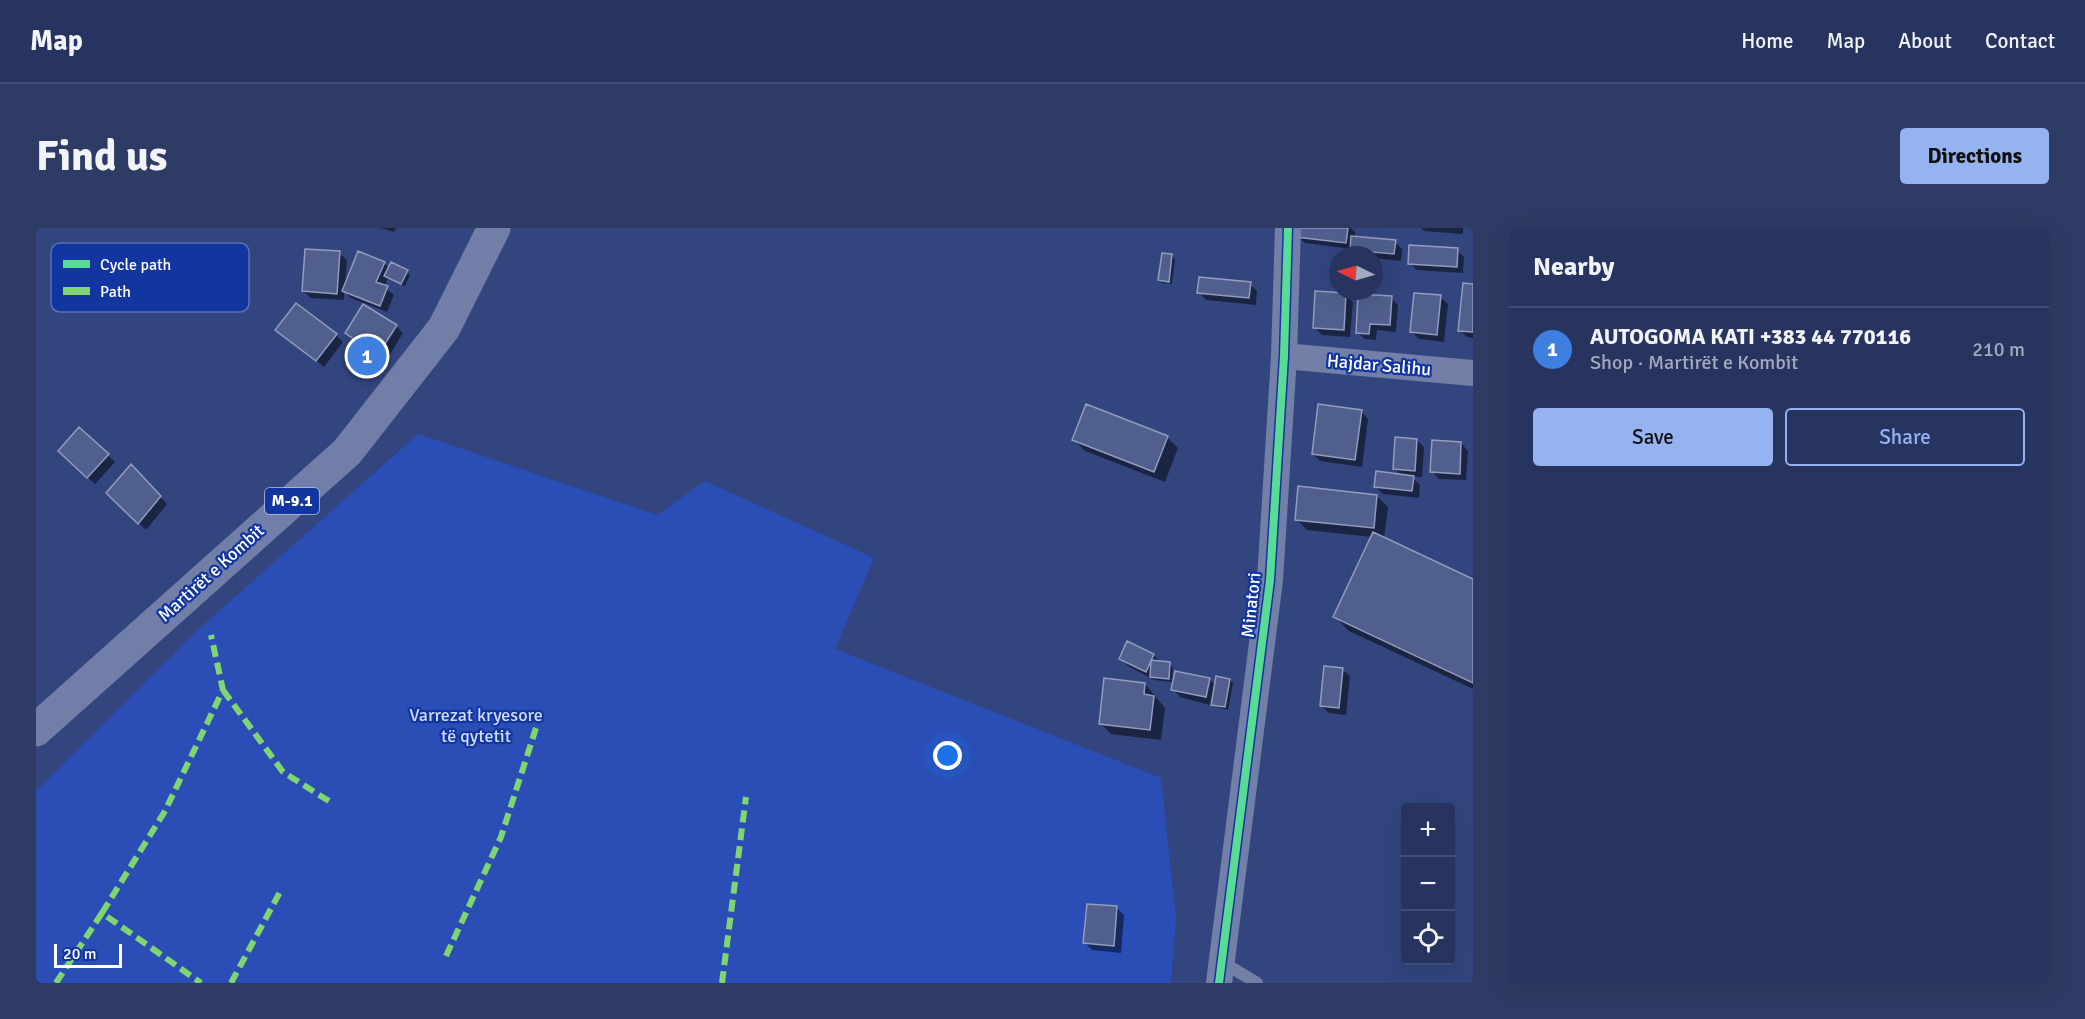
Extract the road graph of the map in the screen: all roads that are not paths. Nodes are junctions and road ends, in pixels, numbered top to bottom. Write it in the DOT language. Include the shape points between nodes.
graph roads {
  1 [pos="494,228"];
  2 [pos="1288,228"];
  3 [pos="1284,356"];
  4 [pos="1473,373"];
  5 [pos="36,730"];
  6 [pos="1220,973"];
  7 [pos="1257,983"];
  1 -- 5 [label="main road, Martirët e Kombit / M-9.1" via="444,328 347,452"];
  2 -- 3 [label="street, Minatori"];
  3 -- 4 [label="street, Hajdar Salihu"];
  3 -- 6 [label="street, Minatori" via="1270,580"];
  6 -- 7 [label="lane"];
}
